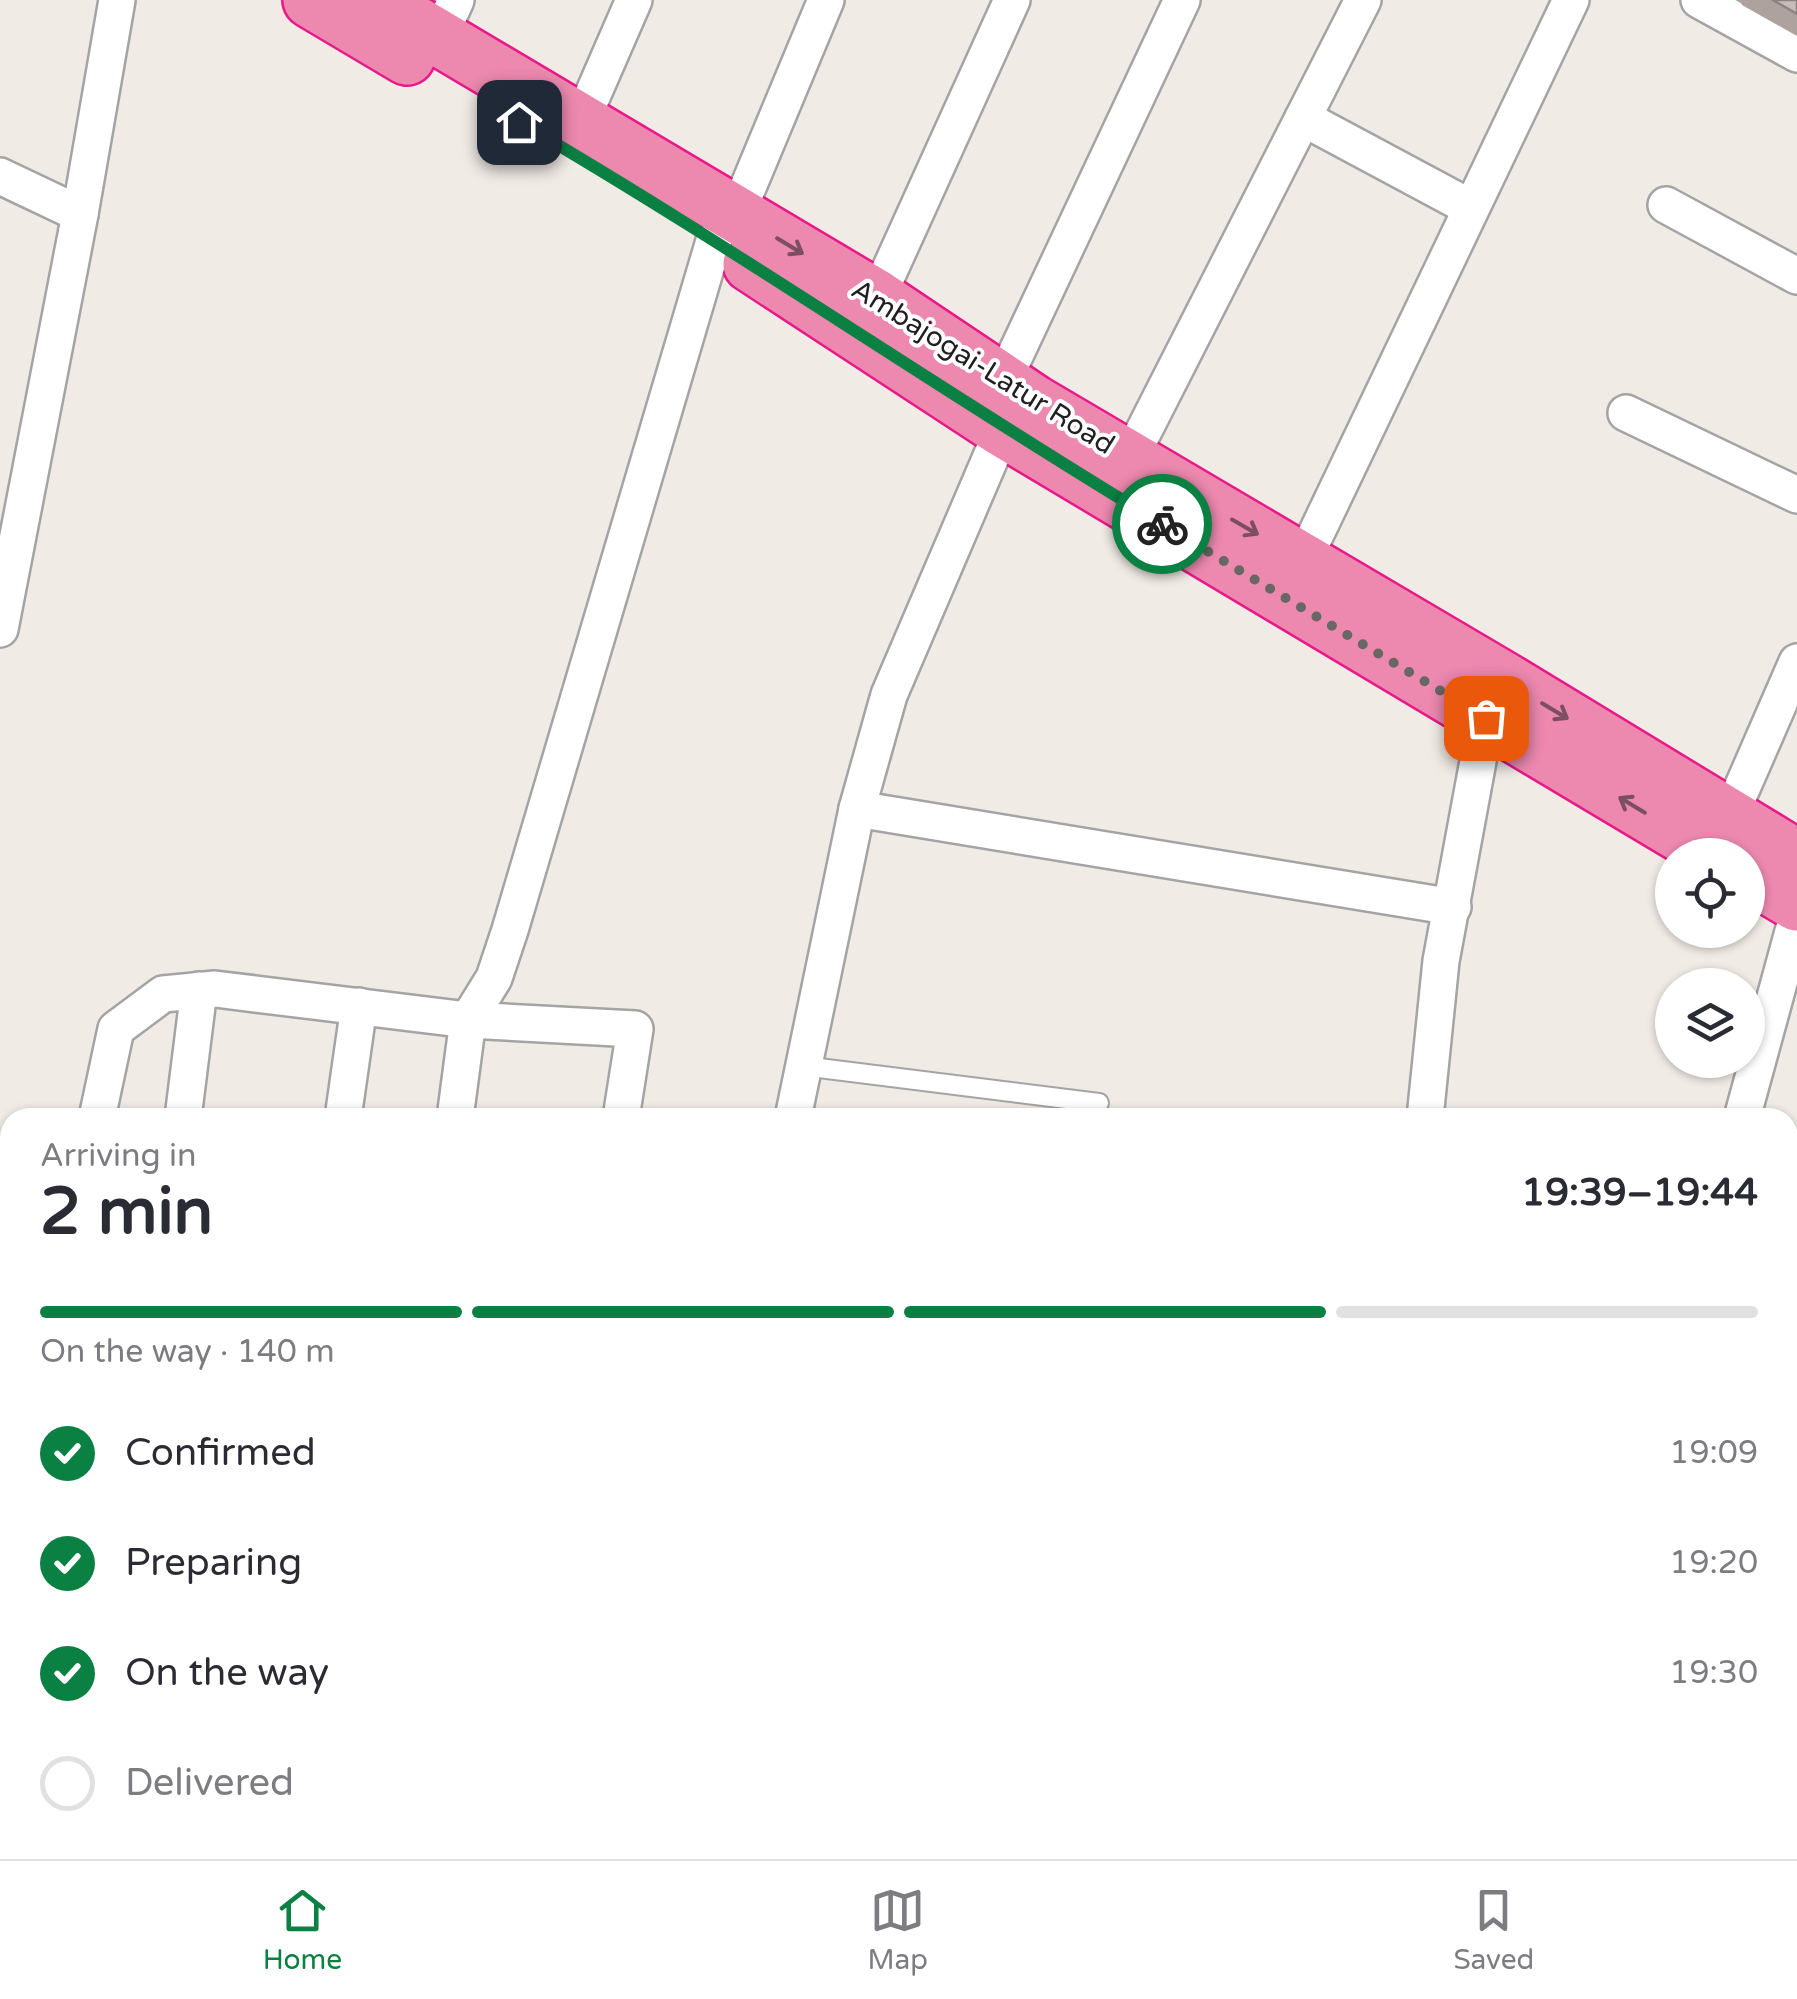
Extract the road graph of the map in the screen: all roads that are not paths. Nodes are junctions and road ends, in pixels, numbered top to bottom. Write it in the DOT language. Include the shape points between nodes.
graph roads {
  1 [pos="117,0"];
  2 [pos="311,0"];
  3 [pos="375,0"];
  4 [pos="634,0"];
  5 [pos="826,0"];
  6 [pos="1012,0"];
  7 [pos="1182,0"];
  8 [pos="1363,0"];
  9 [pos="1571,0"];
  10 [pos="1699,0"];
  11 [pos="447,20"];
  12 [pos="1797,54"];
  13 [pos="1303,118"];
  14 [pos="580,124"];
  15 [pos="0,176"];
  16 [pos="1666,205"];
  17 [pos="1471,208"];
  18 [pos="80,214"];
  19 [pos="725,228"];
  20 [pos="1797,276"];
  21 [pos="877,298"];
  22 [pos="1003,405"];
  23 [pos="1626,413"];
  24 [pos="1129,460"];
  25 [pos="1797,495"];
  26 [pos="1303,561"];
  27 [pos="0,629"];
  28 [pos="1797,662"];
  29 [pos="1486,718"];
  30 [pos="856,809"];
  31 [pos="1723,836"];
  32 [pos="1797,858"];
  33 [pos="1765,884"];
  34 [pos="1797,903"];
  35 [pos="1453,908"];
  36 [pos="1797,917"];
  37 [pos="200,990"];
  38 [pos="358,1006"];
  39 [pos="468,1020"];
  40 [pos="803,1066"];
  41 [pos="1099,1103"];
  42 [pos="99,1108"];
  43 [pos="184,1108"];
  44 [pos="344,1108"];
  45 [pos="456,1108"];
  46 [pos="623,1108"];
  47 [pos="794,1108"];
  48 [pos="1426,1108"];
  49 [pos="1745,1108"];
  1 -- 18 [label="street"];
  2 -- 19 [label="highway" via="652,200"];
  3 -- 11 [label="highway, Ambajogai-Latur Road"];
  4 -- 14 [label="street"];
  5 -- 19 [label="street"];
  6 -- 21 [label="street"];
  7 -- 22 [label="street"];
  8 -- 13 [label="street"];
  9 -- 17 [label="street"];
  10 -- 12 [label="street"];
  11 -- 14 [label="highway, Ambajogai-Latur Road"];
  13 -- 17 [label="street"];
  13 -- 24 [label="street"];
  14 -- 19 [label="highway, Ambajogai-Latur Road"];
  15 -- 18 [label="street"];
  16 -- 20 [label="street"];
  17 -- 26 [label="street"];
  18 -- 27 [label="street"];
  19 -- 21 [label="highway, Ambajogai-Latur Road, one-way"];
  19 -- 22 [label="highway"];
  19 -- 39 [label="street" via="510,930 494,978"];
  21 -- 22 [label="highway, Ambajogai-Latur Road"];
  22 -- 24 [label="highway, Ambajogai-Latur Road"];
  22 -- 29 [label="highway"];
  22 -- 30 [label="street" via="889,695"];
  23 -- 25 [label="street"];
  24 -- 26 [label="highway, Ambajogai-Latur Road, one-way"];
  26 -- 31 [label="highway, Ambajogai-Latur Road, one-way"];
  28 -- 31 [label="street"];
  31 -- 29 [label="highway, one-way"];
  29 -- 35 [label="street"];
  30 -- 35 [label="street"];
  30 -- 40 [label="street"];
  31 -- 32 [label="highway, Ambajogai-Latur Road"];
  33 -- 34 [label="highway"];
  35 -- 48 [label="street" via="1440,962"];
  36 -- 49 [label="street"];
  37 -- 38 [label="street"];
  37 -- 42 [label="street" via="163,994 116,1029"];
  37 -- 43 [label="street"];
  38 -- 39 [label="street"];
  38 -- 44 [label="street"];
  39 -- 45 [label="street"];
  39 -- 46 [label="street" via="635,1029"];
  40 -- 41 [label="lane"];
  40 -- 47 [label="street"];
}
